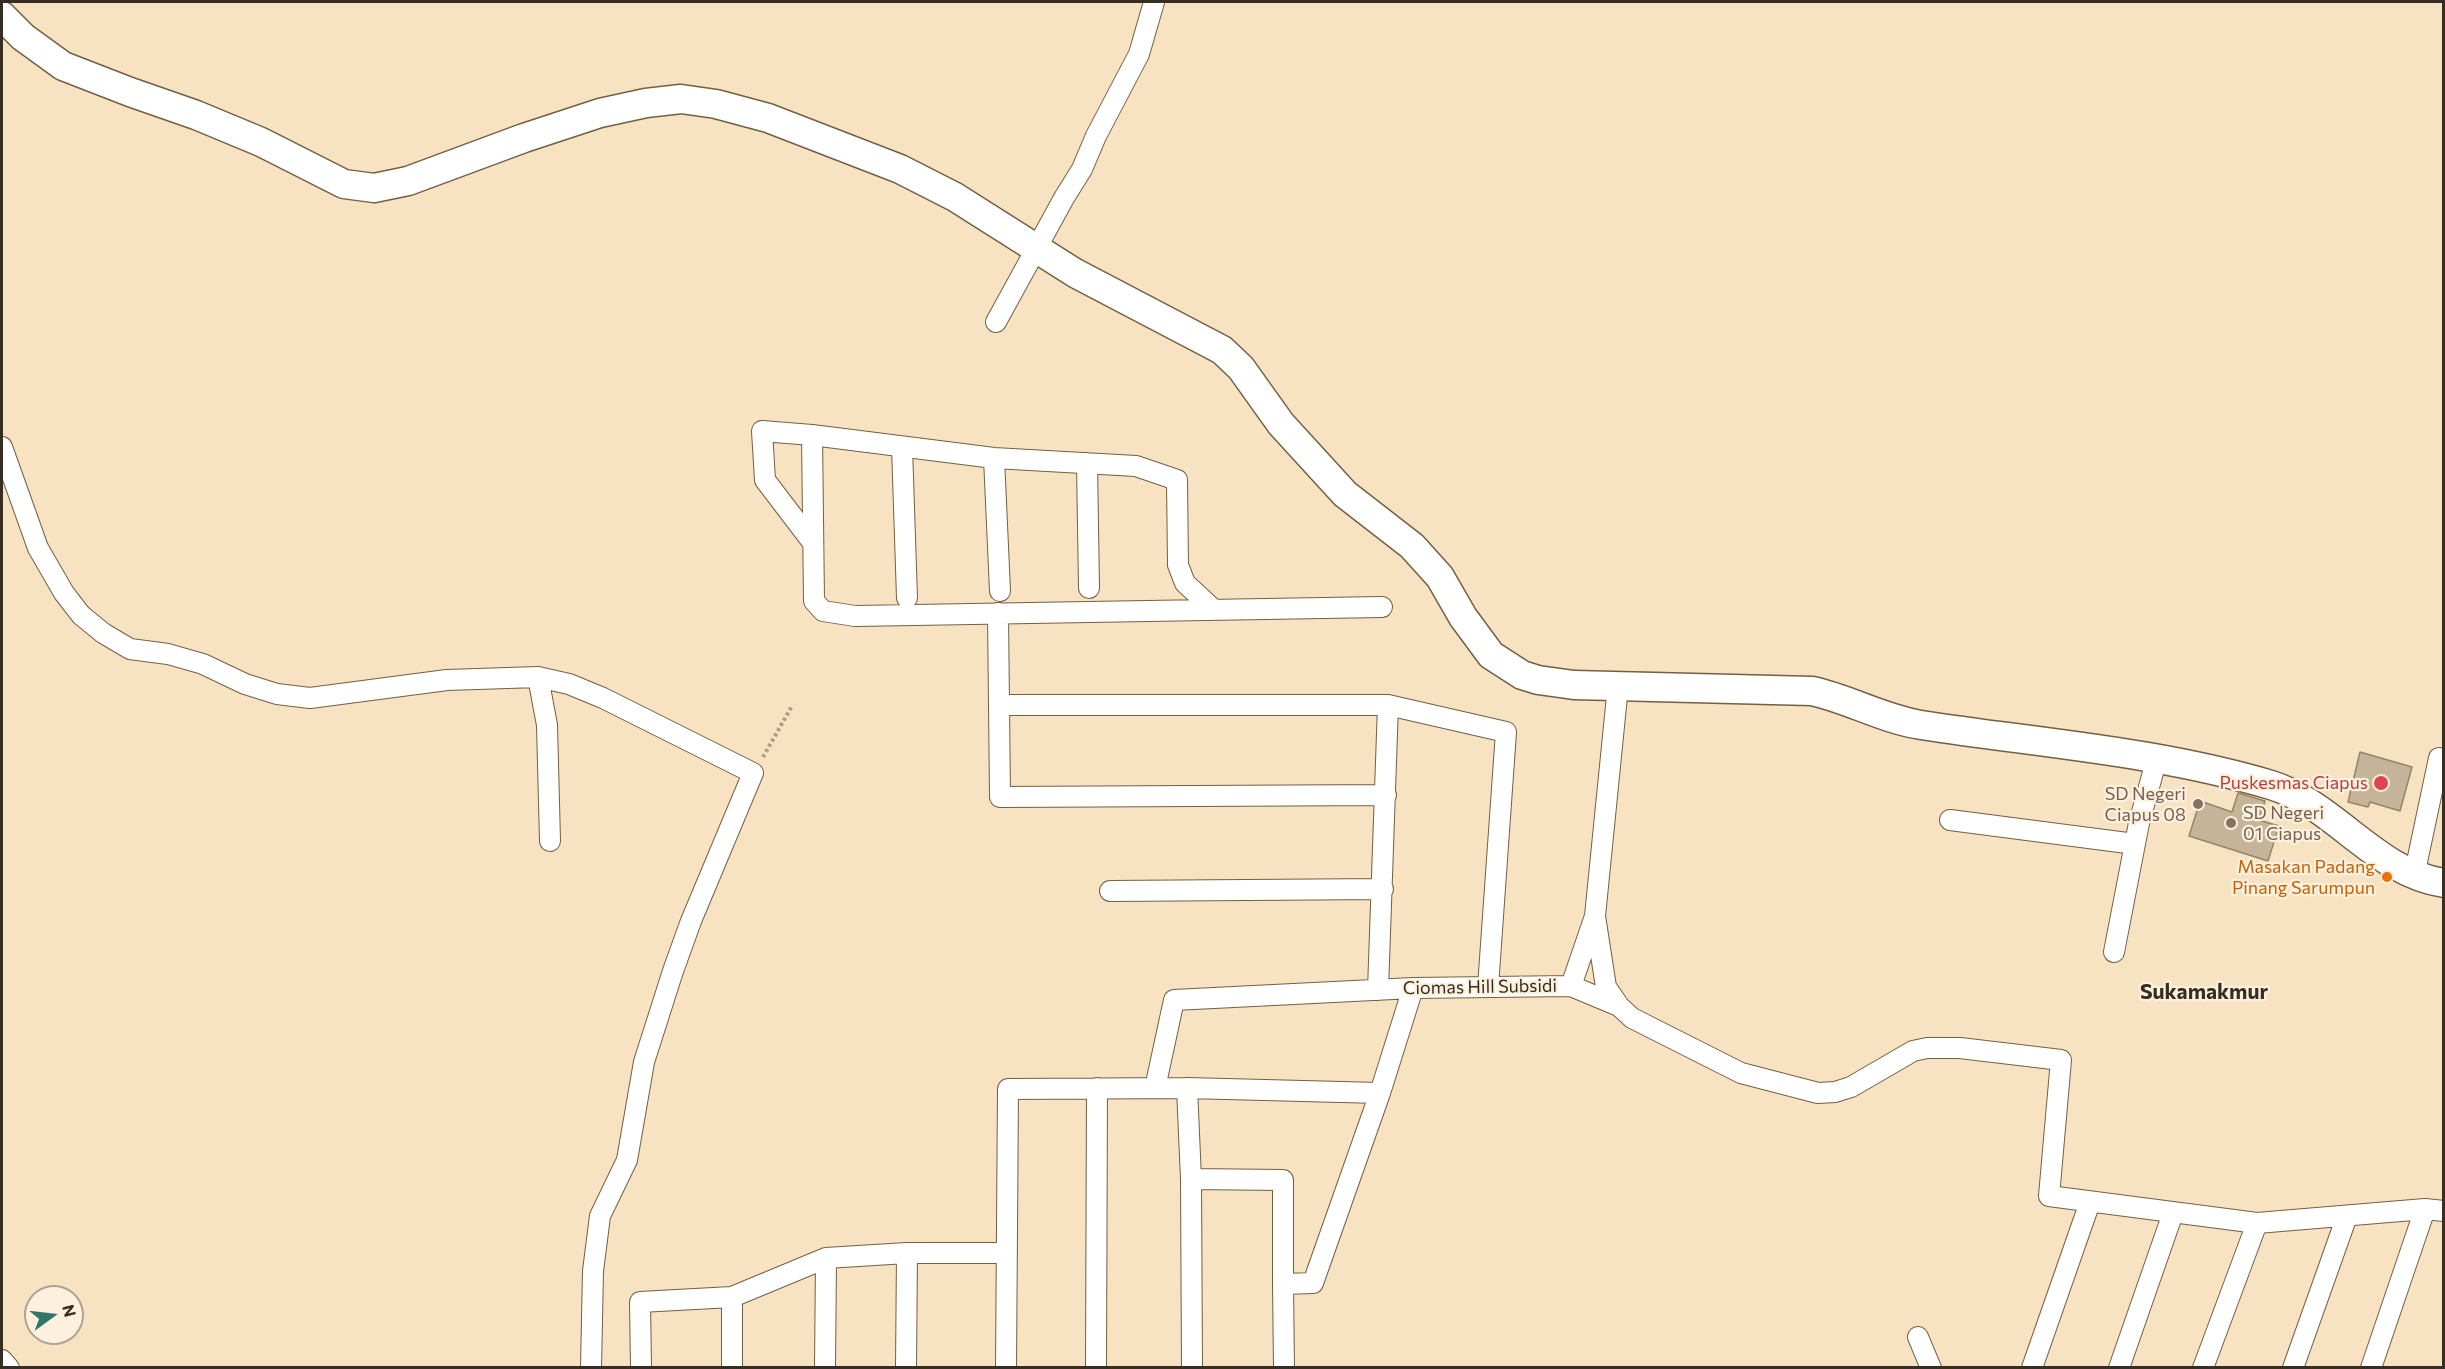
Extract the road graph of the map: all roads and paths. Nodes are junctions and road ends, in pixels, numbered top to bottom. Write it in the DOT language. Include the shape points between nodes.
graph roads {
  1 [pos="1154,2"];
  2 [pos="2,16"];
  3 [pos="1035,249"];
  4 [pos="996,322"];
  5 [pos="812,435"];
  6 [pos="2,447"];
  7 [pos="902,447"];
  8 [pos="994,458"];
  9 [pos="1087,463"];
  10 [pos="813,543"];
  11 [pos="1089,588"];
  12 [pos="1000,591"];
  13 [pos="907,598"];
  14 [pos="1382,607"];
  15 [pos="1214,610"];
  16 [pos="998,613"];
  17 [pos="538,677"];
  18 [pos="1618,686"];
  19 [pos="999,705"];
  20 [pos="1388,705"];
  21 [pos="792,706"];
  22 [pos="2157,758"];
  23 [pos="2439,758"];
  24 [pos="753,773"];
  25 [pos="1386,795"];
  26 [pos="1950,820"];
  27 [pos="550,841"];
  28 [pos="2135,844"];
  29 [pos="2414,876"];
  30 [pos="2444,883"];
  31 [pos="1383,890"];
  32 [pos="1110,891"];
  33 [pos="1595,916"];
  34 [pos="2114,952"];
  35 [pos="1571,986"];
  36 [pos="1488,987"];
  37 [pos="1413,988"];
  38 [pos="1378,990"];
  39 [pos="1619,1006"];
  40 [pos="1097,1088"];
  41 [pos="1155,1088"];
  42 [pos="1187,1088"];
  43 [pos="1380,1093"];
  44 [pos="1191,1179"];
  45 [pos="2090,1202"];
  46 [pos="2434,1210"];
  47 [pos="2173,1213"];
  48 [pos="2347,1216"];
  49 [pos="2257,1223"];
  50 [pos="907,1253"];
  51 [pos="1007,1253"];
  52 [pos="826,1258"];
  53 [pos="1283,1284"];
  54 [pos="732,1297"];
  55 [pos="1918,1337"];
  56 [pos="2,1360"];
  57 [pos="9,1368"];
  58 [pos="591,1368"];
  59 [pos="641,1368"];
  60 [pos="732,1368"];
  61 [pos="825,1368"];
  62 [pos="906,1368"];
  63 [pos="1006,1368"];
  64 [pos="1096,1368"];
  65 [pos="1192,1368"];
  66 [pos="1284,1368"];
  67 [pos="1931,1368"];
  68 [pos="2032,1368"];
  69 [pos="2119,1368"];
  70 [pos="2203,1368"];
  71 [pos="2293,1368"];
  72 [pos="2371,1368"];
  1 -- 3 [label="street" via="1139,54 1082,170"];
  2 -- 3 [label="street" via="63,66 196,115 344,184 374,188 408,181 600,113 681,99 768,118 900,169 955,198"];
  3 -- 4 [label="street"];
  3 -- 18 [label="street" via="1222,350 1241,368 1281,424 1345,494 1412,546 1440,578 1491,655 1522,675 1538,680"];
  5 -- 7 [label="street"];
  5 -- 10 [label="street"];
  5 -- 10 [label="street" via="762,431 765,480"];
  6 -- 17 [label="street" via="38,548 64,593 81,615 130,649 168,654 277,694 310,698 447,680"];
  7 -- 8 [label="street"];
  7 -- 13 [label="street"];
  8 -- 9 [label="street"];
  8 -- 12 [label="street"];
  9 -- 11 [label="street"];
  9 -- 15 [label="street" via="1137,465 1177,480 1178,565 1185,583"];
  10 -- 16 [label="street" via="814,601 823,610 855,616"];
  14 -- 15 [label="street"];
  15 -- 16 [label="street"];
  16 -- 19 [label="street"];
  17 -- 24 [label="street" via="603,698"];
  17 -- 27 [label="street" via="547,725"];
  18 -- 22 [label="street" via="1812,691 1918,724"];
  18 -- 33 [label="street, Ciomas Hill Subsidi"];
  19 -- 20 [label="street"];
  19 -- 25 [label="street" via="1000,798"];
  20 -- 25 [label="street"];
  20 -- 36 [label="street" via="1506,732"];
  21 -- 24 [label="path"];
  22 -- 28 [label="street"];
  22 -- 29 [label="street" via="2273,786 2311,805"];
  23 -- 29 [label="street"];
  24 -- 58 [label="street" via="673,971 644,1062 627,1160 600,1216 593,1271"];
  25 -- 31 [label="street"];
  26 -- 28 [label="street"];
  28 -- 34 [label="street"];
  29 -- 30 [label="street"];
  31 -- 32 [label="street"];
  31 -- 38 [label="street"];
  33 -- 35 [label="street, Ciomas Hill Subsidi"];
  33 -- 39 [label="street" via="1605,987"];
  35 -- 36 [label="street, Ciomas Hill Subsidi"];
  35 -- 39 [label="street"];
  36 -- 37 [label="street, Ciomas Hill Subsidi"];
  37 -- 38 [label="street, Ciomas Hill Subsidi"];
  37 -- 43 [label="street"];
  38 -- 41 [label="street, Ciomas Hill Subsidi" via="1174,1000"];
  39 -- 45 [label="street" via="1632,1018 1741,1072 1818,1093 1851,1086 1913,1051 1927,1048 2061,1060 2049,1196"];
  40 -- 41 [label="street"];
  40 -- 51 [label="street" via="1008,1089"];
  40 -- 64 [label="street"];
  41 -- 42 [label="street"];
  42 -- 43 [label="street"];
  42 -- 44 [label="street"];
  43 -- 53 [label="street" via="1313,1283"];
  44 -- 53 [label="street" via="1283,1180"];
  44 -- 65 [label="street"];
  45 -- 47 [label="street"];
  45 -- 68 [label="street"];
  46 -- 48 [label="street"];
  46 -- 72 [label="street"];
  47 -- 49 [label="street"];
  47 -- 69 [label="street"];
  48 -- 49 [label="street"];
  48 -- 71 [label="street"];
  49 -- 70 [label="street"];
  50 -- 51 [label="street"];
  50 -- 52 [label="street"];
  50 -- 62 [label="street"];
  51 -- 63 [label="street"];
  52 -- 54 [label="street"];
  52 -- 61 [label="street"];
  53 -- 66 [label="street"];
  54 -- 59 [label="street" via="640,1302"];
  54 -- 60 [label="street"];
  55 -- 67 [label="street"];
  56 -- 57 [label="street"];
}
